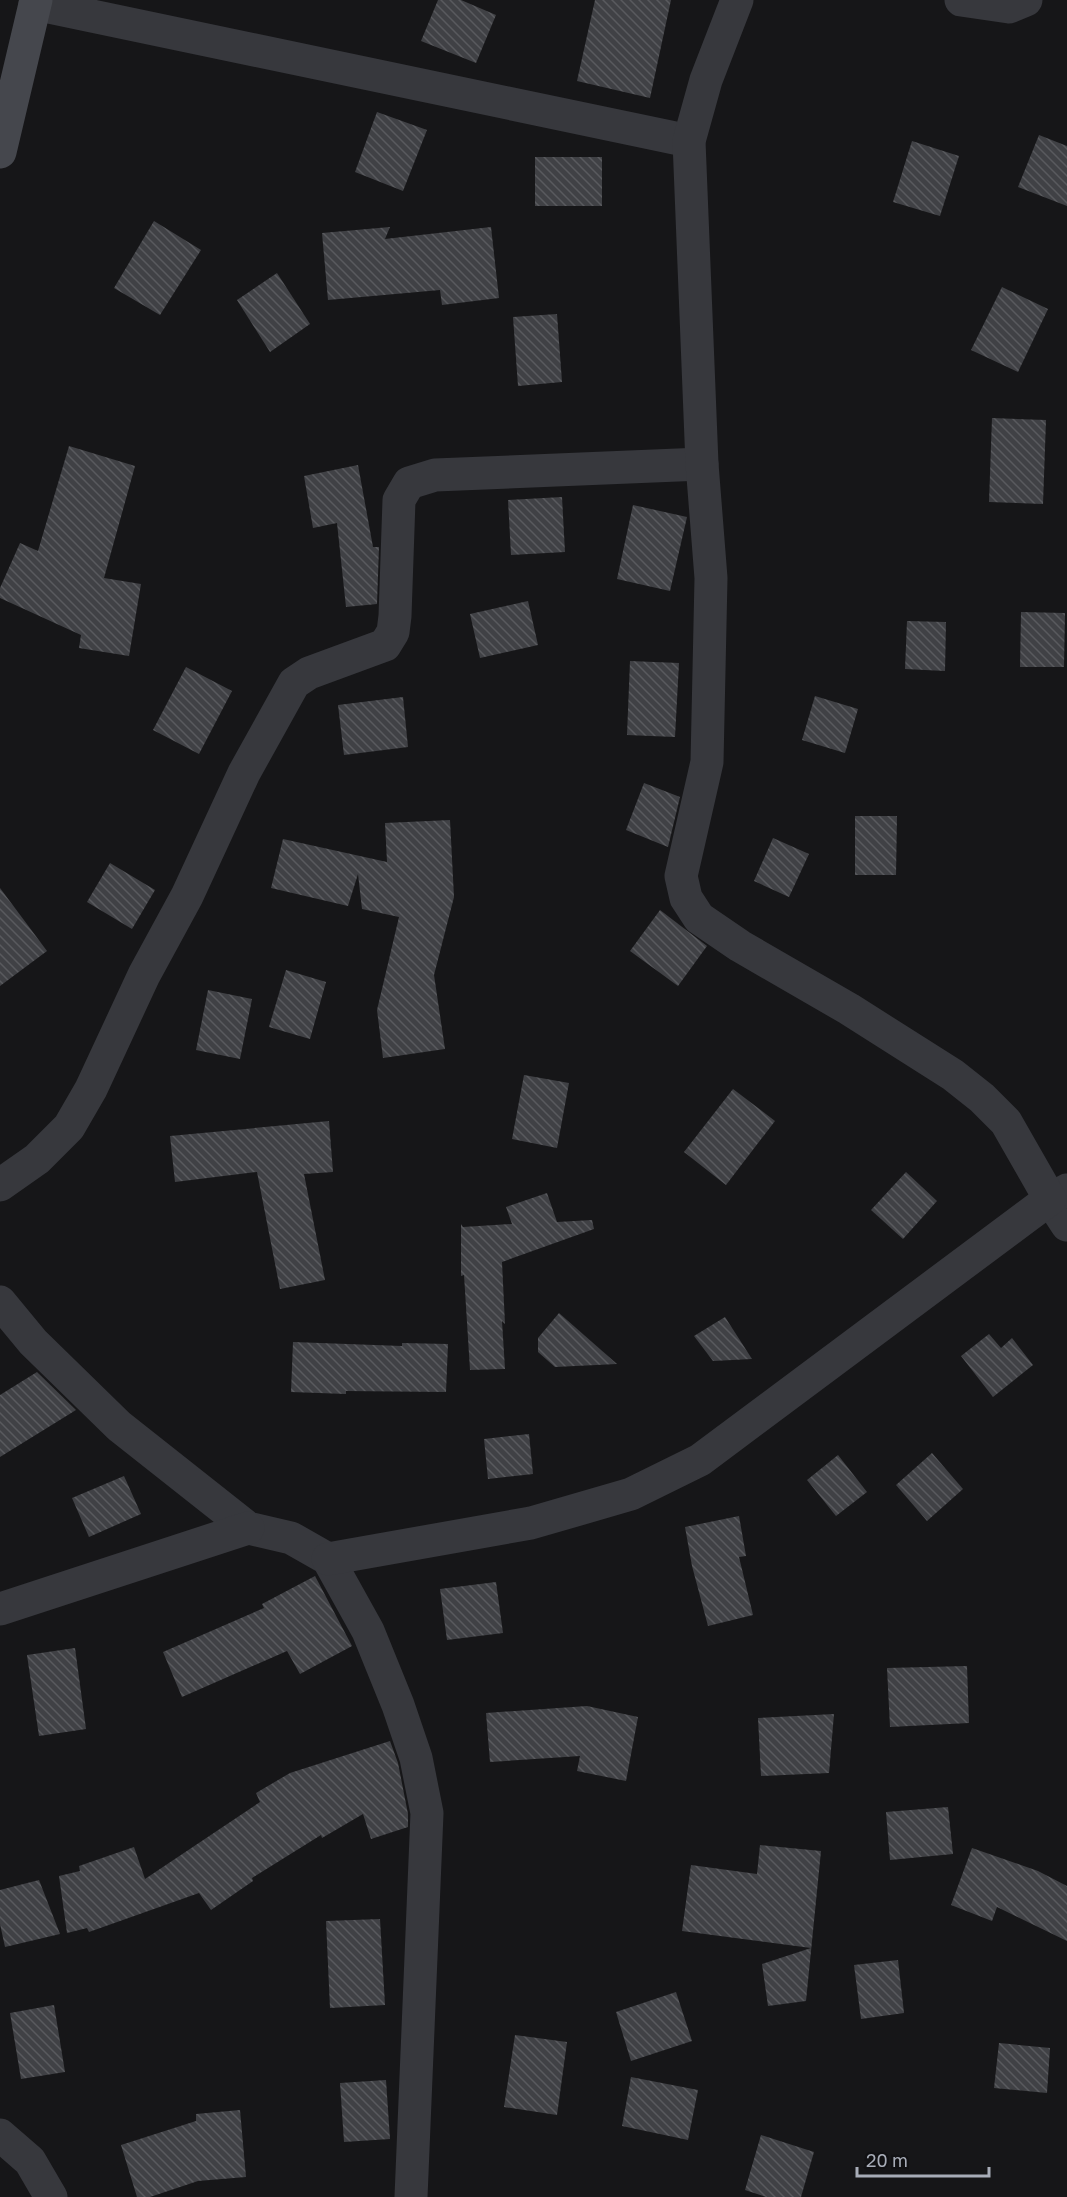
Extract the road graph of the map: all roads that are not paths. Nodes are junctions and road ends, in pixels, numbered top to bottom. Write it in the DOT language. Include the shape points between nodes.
graph roads {
  1 [pos="737,0"];
  2 [pos="961,0"];
  3 [pos="1026,0"];
  4 [pos="35,2"];
  5 [pos="689,141"];
  6 [pos="0,152"];
  7 [pos="702,464"];
  8 [pos="0,1185"];
  9 [pos="1061,1204"];
  10 [pos="0,1302"];
  11 [pos="248,1528"];
  12 [pos="328,1559"];
  13 [pos="0,1609"];
  14 [pos="0,2135"];
  15 [pos="51,2197"];
  16 [pos="411,2197"];
  1 -- 5 [label="street" via="706,80"];
  2 -- 3 [label="street" via="1009,7"];
  4 -- 5 [label="street"];
  4 -- 6 [label="street"];
  5 -- 7 [label="street"];
  7 -- 8 [label="street" via="435,475 409,483 399,500 393,632 385,645 309,673 294,683 244,773 187,896 69,1127 37,1160"];
  7 -- 9 [label="street" via="711,578 707,762 681,876 686,898 699,918 740,946 849,1009 982,1098 1006,1122"];
  9 -- 12 [label="street" via="700,1460 632,1494 531,1523"];
  10 -- 11 [label="street" via="33,1342 119,1426"];
  11 -- 12 [label="street" via="291,1538"];
  11 -- 13 [label="street"];
  12 -- 16 [label="street" via="368,1631 398,1705 416,1758 427,1813"];
  14 -- 15 [label="street" via="30,2161"];
}
